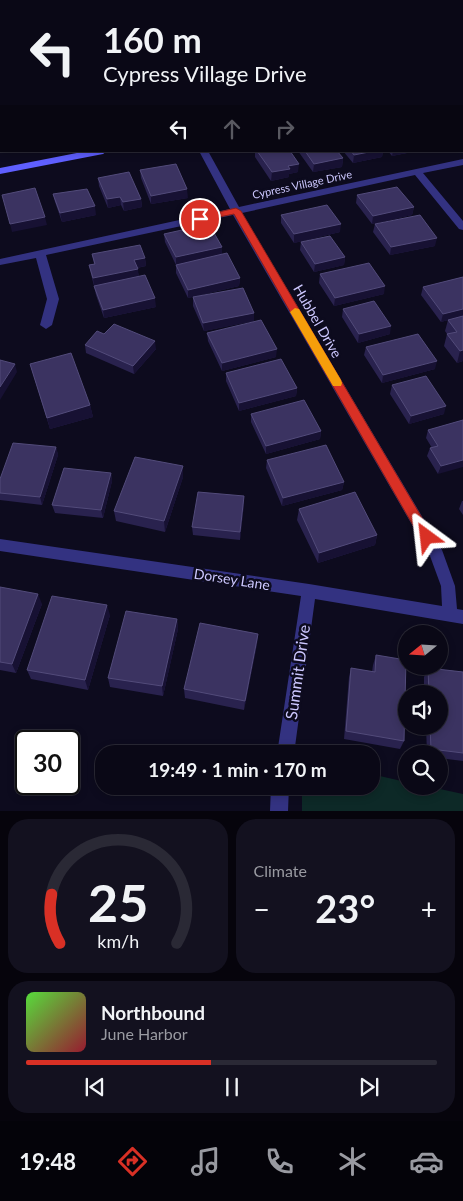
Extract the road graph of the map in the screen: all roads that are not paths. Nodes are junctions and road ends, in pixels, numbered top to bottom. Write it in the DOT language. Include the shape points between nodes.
graph roads {
  1 [pos="98,152"];
  2 [pos="204,152"];
  3 [pos="463,162"];
  4 [pos="0,171"];
  5 [pos="417,172"];
  6 [pos="236,211"];
  7 [pos="463,227"];
  8 [pos="40,254"];
  9 [pos="0,262"];
  10 [pos="46,325"];
  11 [pos="0,545"];
  12 [pos="309,591"];
  13 [pos="457,616"];
  14 [pos="286,745"];
  15 [pos="280,795"];
  16 [pos="279,811"];
  1 -- 4 [label="street"];
  2 -- 6 [label="street, Hubbel Drive"];
  3 -- 5 [label="street, Cypress Village Drive"];
  5 -- 6 [label="street, Cypress Village Drive"];
  5 -- 7 [label="street"];
  6 -- 8 [label="street, Cypress Village Drive"];
  6 -- 13 [label="street, Hubbel Drive" via="437,554"];
  8 -- 9 [label="street, Cypress Village Drive"];
  8 -- 10 [label="street" via="53,299"];
  11 -- 12 [label="street, Dorsey Lane"];
  12 -- 13 [label="street, Dorsey Lane"];
  12 -- 14 [label="street, Summit Drive"];
  15 -- 16 [label="street"];
}
